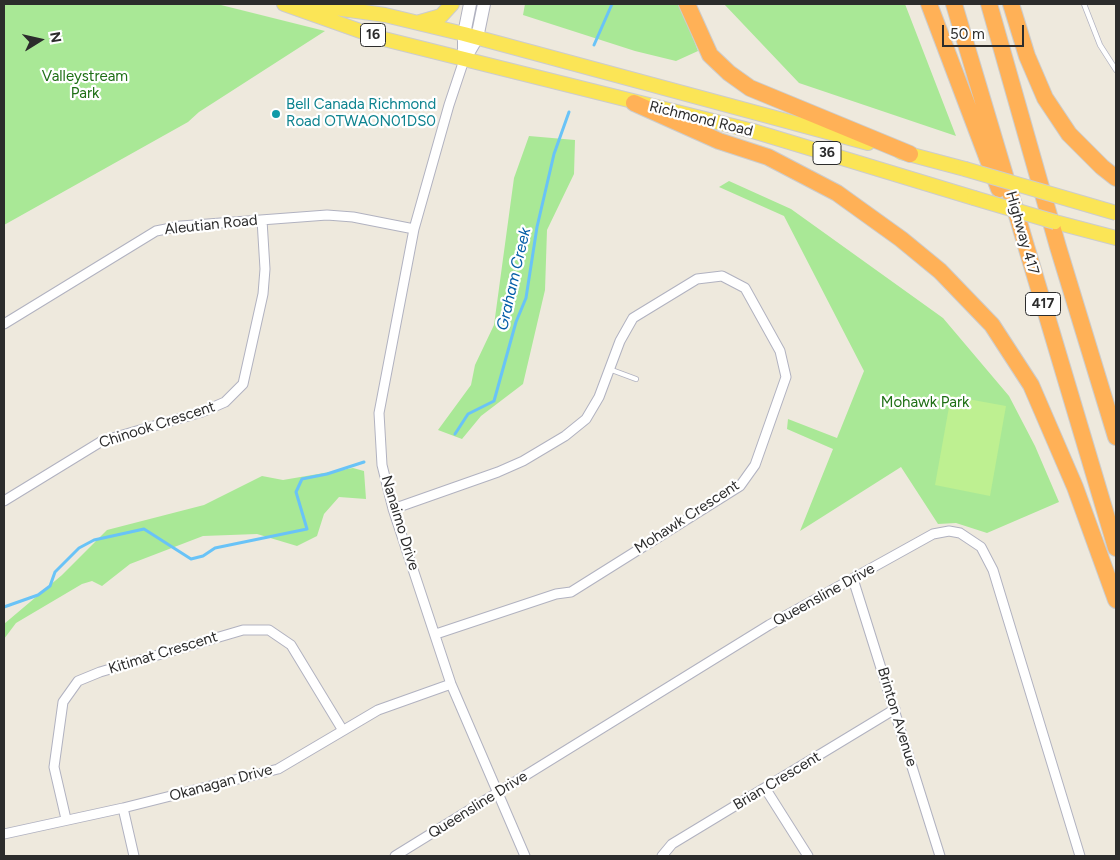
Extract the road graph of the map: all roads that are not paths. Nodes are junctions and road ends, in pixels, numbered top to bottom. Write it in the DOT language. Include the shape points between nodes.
graph roads {
  1 [pos="284,4"];
  2 [pos="306,4"];
  3 [pos="452,4"];
  4 [pos="470,4"];
  5 [pos="484,4"];
  6 [pos="687,4"];
  7 [pos="929,4"];
  8 [pos="954,4"];
  9 [pos="989,4"];
  10 [pos="1010,4"];
  11 [pos="1084,4"];
  12 [pos="417,23"];
  13 [pos="470,36"];
  14 [pos="464,60"];
  15 [pos="1116,70"];
  16 [pos="634,103"];
  17 [pos="910,154"];
  18 [pos="1116,178"];
  19 [pos="1116,213"];
  20 [pos="262,220"];
  21 [pos="414,229"];
  22 [pos="1116,238"];
  23 [pos="4,324"];
  24 [pos="1054,340"];
  25 [pos="609,369"];
  26 [pos="636,378"];
  27 [pos="1116,437"];
  28 [pos="4,501"];
  29 [pos="393,509"];
  30 [pos="1116,548"];
  31 [pos="853,579"];
  32 [pos="1116,600"];
  33 [pos="436,634"];
  34 [pos="451,684"];
  35 [pos="895,709"];
  36 [pos="342,729"];
  37 [pos="765,788"];
  38 [pos="498,792"];
  39 [pos="123,808"];
  40 [pos="66,819"];
  41 [pos="4,834"];
  42 [pos="134,856"];
  43 [pos="395,856"];
  44 [pos="526,856"];
  45 [pos="662,856"];
  46 [pos="808,856"];
  47 [pos="940,856"];
  48 [pos="1080,856"];
  1 -- 14 [label="main road, Richmond Road / 16" via="380,38"];
  2 -- 12 [label="main road, Richmond Road / 16"];
  3 -- 12 [label="main road" via="441,16"];
  4 -- 13 [label="main road"];
  5 -- 13 [label="main road"];
  6 -- 17 [label="highway" via="710,55 750,88"];
  7 -- 24 [label="highway"];
  8 -- 24 [label="highway, Highway 417 / 417"];
  9 -- 27 [label="highway, 417"];
  10 -- 18 [label="highway" via="1045,98 1069,134"];
  11 -- 15 [label="lane" via="1100,45"];
  12 -- 13 [label="main road, Richmond Road / 16"];
  13 -- 14 [label="main road"];
  13 -- 17 [label="main road, Richmond Road / 36"];
  14 -- 16 [label="main road, Richmond Road / 36"];
  14 -- 21 [label="street, Nanaimo Drive"];
  16 -- 22 [label="main road, Richmond Road / 36, bridge" via="753,131"];
  16 -- 32 [label="highway" via="719,141 768,157 837,193 940,270 992,325 1031,385 1075,487"];
  17 -- 19 [label="main road, Richmond Road / 36, bridge"];
  20 -- 21 [label="street, Aleutian Road" via="327,214"];
  20 -- 23 [label="street, Aleutian Road" via="156,231"];
  20 -- 28 [label="street, Chinook Crescent" via="263,294 242,384 226,402 102,441"];
  21 -- 29 [label="street, Nanaimo Drive" via="379,413 382,465"];
  24 -- 30 [label="highway, Highway 417 / 417"];
  25 -- 26 [label="lane"];
  25 -- 29 [label="street, Mohawk Crescent" via="586,419 565,436 524,461"];
  25 -- 33 [label="street, Mohawk Crescent" via="633,318 697,279 722,276 746,288 780,351 786,377 755,465 740,486 571,592 556,594"];
  29 -- 33 [label="street, Nanaimo Drive"];
  31 -- 35 [label="street, Brinton Avenue"];
  31 -- 38 [label="street, Queensline Drive" via="769,625"];
  31 -- 48 [label="street, Queensline Drive" via="933,534 960,533 981,546 993,570"];
  33 -- 34 [label="street, Nanaimo Drive"];
  34 -- 36 [label="street, Okanagan Drive" via="378,710"];
  34 -- 38 [label="street, Nanaimo Drive"];
  35 -- 37 [label="street, Brian Crescent"];
  35 -- 47 [label="street, Brinton Avenue"];
  36 -- 39 [label="street, Okanagan Drive" via="278,769"];
  36 -- 40 [label="street, Kitimat Crescent" via="291,645 269,630 243,630 100,672 78,681 63,702 54,767"];
  37 -- 45 [label="street, Brian Crescent" via="672,844"];
  37 -- 46 [label="street"];
  38 -- 43 [label="street, Queensline Drive"];
  38 -- 44 [label="street, Nanaimo Drive"];
  39 -- 40 [label="street, Okanagan Drive"];
  39 -- 42 [label="street"];
  40 -- 41 [label="street, Okanagan Drive"];
}
